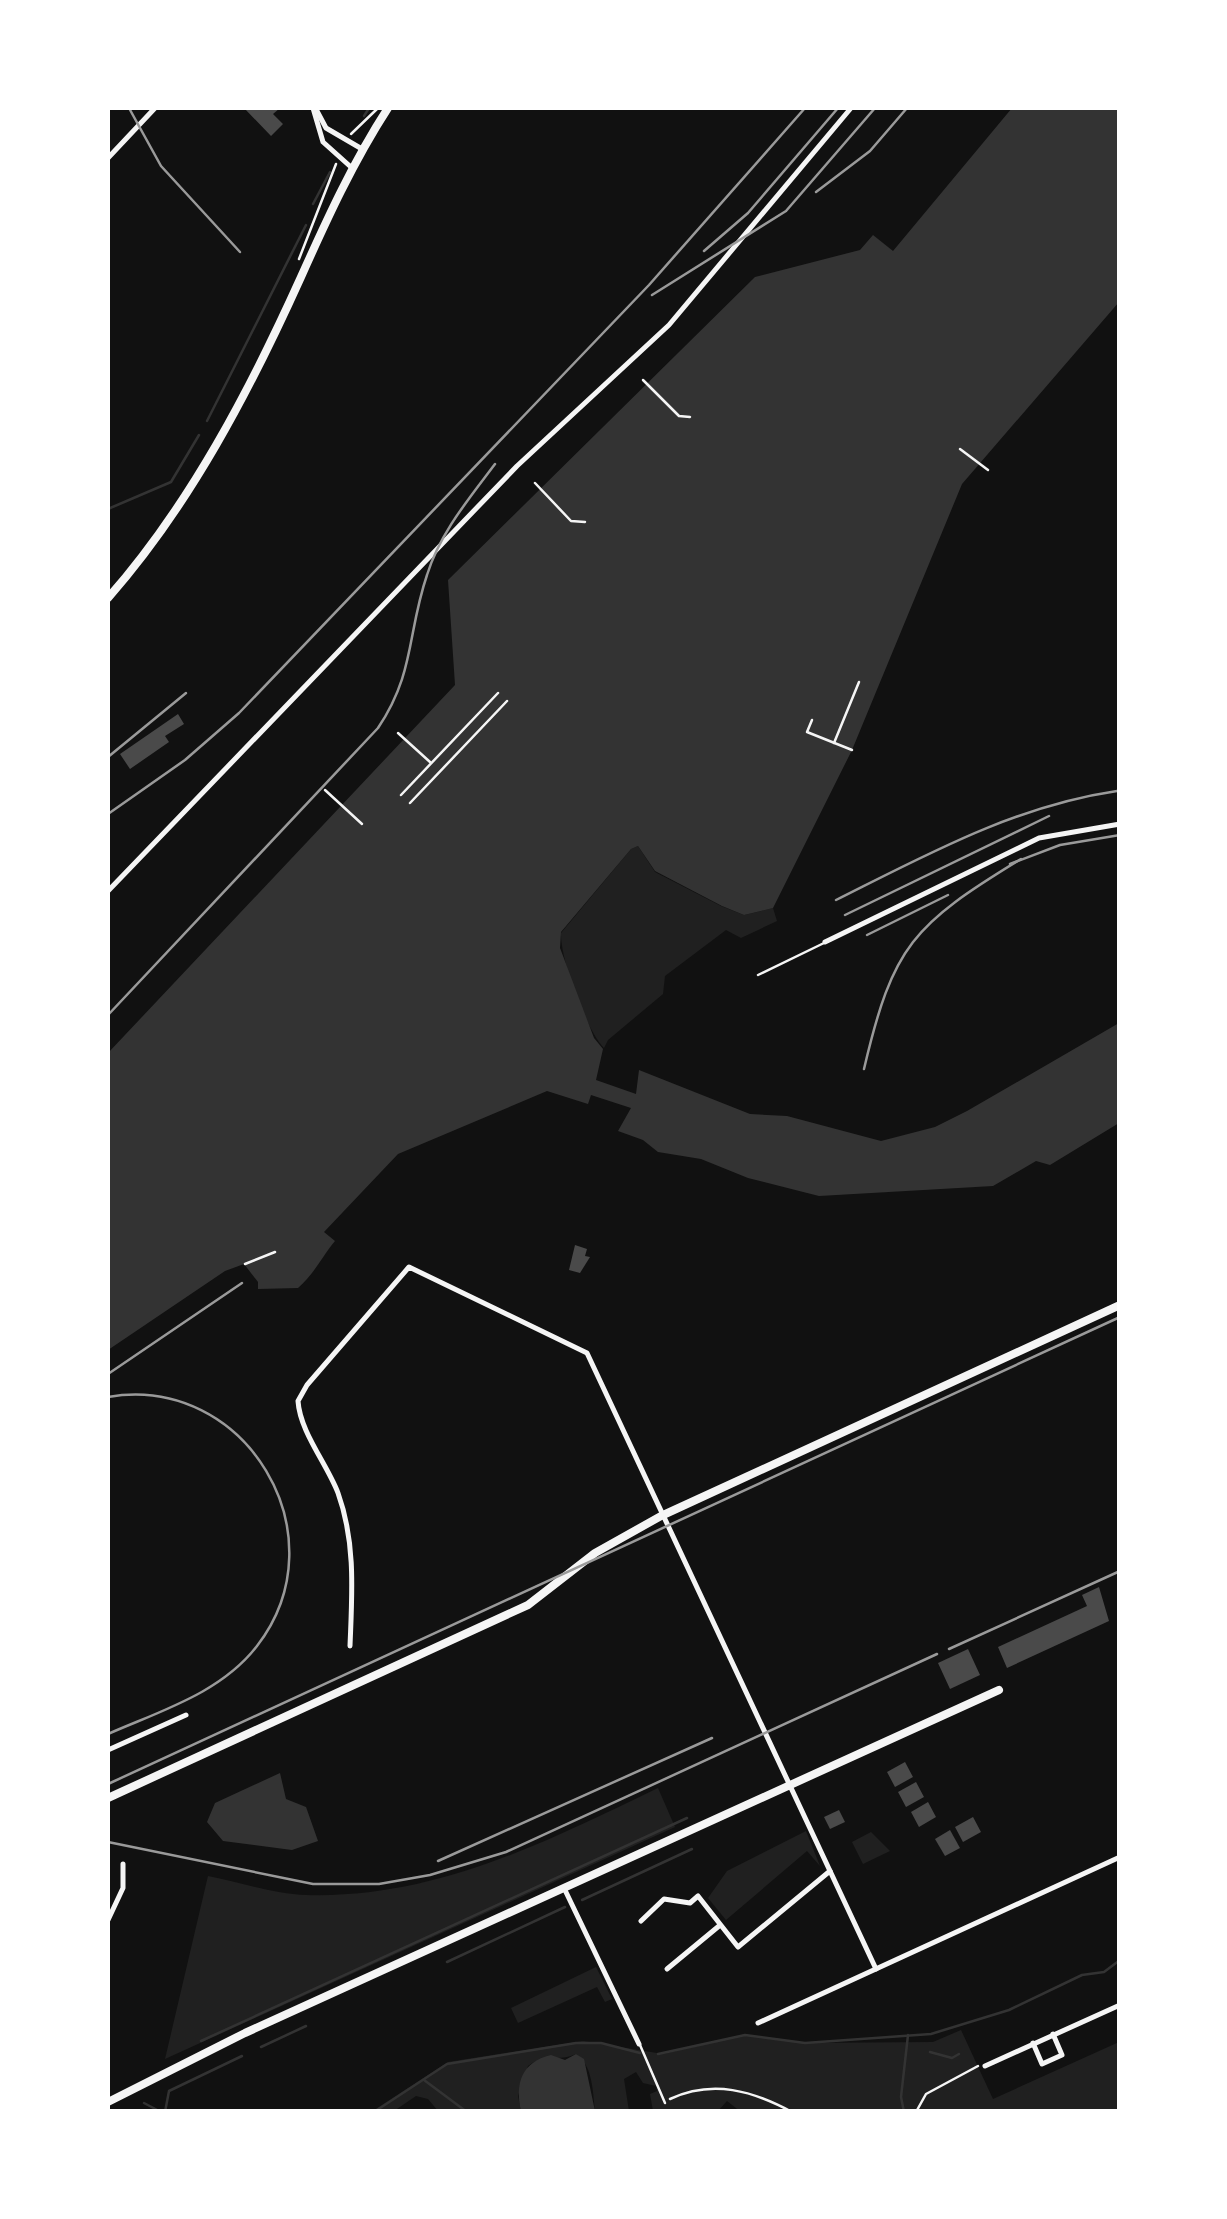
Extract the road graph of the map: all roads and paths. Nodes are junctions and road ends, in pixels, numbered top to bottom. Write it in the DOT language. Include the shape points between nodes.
graph roads {
  1 [pos="154,108"];
  2 [pos="314,108"];
  3 [pos="378,108"];
  4 [pos="388,108"];
  5 [pos="851,108"];
  6 [pos="350,134"];
  7 [pos="362,150"];
  8 [pos="108,158"];
  9 [pos="334,167"];
  10 [pos="352,168"];
  11 [pos="299,260"];
  12 [pos="644,380"];
  13 [pos="690,417"];
  14 [pos="960,449"];
  15 [pos="988,470"];
  16 [pos="534,484"];
  17 [pos="585,522"];
  18 [pos="108,598"];
  19 [pos="859,682"];
  20 [pos="498,693"];
  21 [pos="493,699"];
  22 [pos="507,701"];
  23 [pos="502,707"];
  24 [pos="812,720"];
  25 [pos="472,721"];
  26 [pos="480,730"];
  27 [pos="398,733"];
  28 [pos="834,743"];
  29 [pos="852,750"];
  30 [pos="431,763"];
  31 [pos="406,789"];
  32 [pos="326,790"];
  33 [pos="401,795"];
  34 [pos="415,798"];
  35 [pos="410,804"];
  36 [pos="362,824"];
  37 [pos="1120,824"];
  38 [pos="108,891"];
  39 [pos="826,942"];
  40 [pos="758,976"];
  41 [pos="275,1252"];
  42 [pos="245,1264"];
  43 [pos="1120,1306"];
  44 [pos="661,1516"];
  45 [pos="350,1646"];
  46 [pos="999,1690"];
  47 [pos="186,1715"];
  48 [pos="108,1750"];
  49 [pos="791,1785"];
  50 [pos="108,1798"];
  51 [pos="1120,1857"];
  52 [pos="124,1864"];
  53 [pos="830,1870"];
  54 [pos="564,1888"];
  55 [pos="108,1920"];
  56 [pos="641,1921"];
  57 [pos="720,1925"];
  58 [pos="668,1969"];
  59 [pos="876,1970"];
  60 [pos="1120,2005"];
  61 [pos="758,2023"];
  62 [pos="1052,2034"];
  63 [pos="1033,2043"];
  64 [pos="640,2044"];
  65 [pos="984,2066"];
  66 [pos="108,2102"];
  67 [pos="665,2103"];
  68 [pos="792,2112"];
  69 [pos="916,2112"];
  1 -- 8 [label="street"];
  2 -- 7 [label="street" via="326,128"];
  2 -- 10 [label="street" via="323,142"];
  3 -- 6 [label="path"];
  4 -- 7 [label="main road"];
  5 -- 38 [label="street" via="668,325 517,466"];
  7 -- 10 [label="main road"];
  9 -- 11 [label="path"];
  10 -- 18 [label="main road" via="225,428"];
  12 -- 13 [label="path" via="678,416"];
  14 -- 15 [label="path"];
  16 -- 17 [label="path" via="571,522"];
  19 -- 28 [label="path"];
  20 -- 21 [label="path"];
  21 -- 23 [label="path"];
  21 -- 25 [label="path"];
  22 -- 23 [label="path"];
  23 -- 26 [label="path"];
  24 -- 28 [label="path" via="807,732"];
  25 -- 26 [label="path"];
  25 -- 30 [label="path"];
  26 -- 34 [label="path"];
  27 -- 30 [label="path"];
  28 -- 29 [label="path"];
  30 -- 31 [label="path"];
  31 -- 33 [label="path"];
  31 -- 34 [label="path"];
  32 -- 36 [label="path"];
  34 -- 35 [label="path"];
  37 -- 39 [label="street" via="1040,838"];
  39 -- 40 [label="lane"];
  41 -- 42 [label="path"];
  43 -- 44 [label="main road"];
  44 -- 45 [label="street" via="588,1354 409,1266 298,1401 348,1530"];
  44 -- 49 [label="street"];
  44 -- 50 [label="main road" via="595,1552 528,1605"];
  46 -- 49 [label="main road"];
  47 -- 48 [label="street"];
  49 -- 53 [label="street"];
  49 -- 54 [label="main road"];
  51 -- 59 [label="street"];
  52 -- 55 [label="street" via="123,1888"];
  53 -- 57 [label="street" via="738,1947"];
  53 -- 59 [label="street"];
  54 -- 64 [label="street"];
  54 -- 66 [label="main road"];
  56 -- 57 [label="street" via="664,1899 690,1903 698,1896"];
  57 -- 58 [label="street"];
  59 -- 61 [label="street"];
  60 -- 62 [label="street"];
  62 -- 63 [label="street"];
  62 -- 63 [label="street" via="1062,2055 1042,2064"];
  63 -- 65 [label="street"];
  64 -- 67 [label="lane"];
  65 -- 69 [label="path" via="940,2084"];
  67 -- 68 [label="path" via="722,2087 754,2093"];
}
